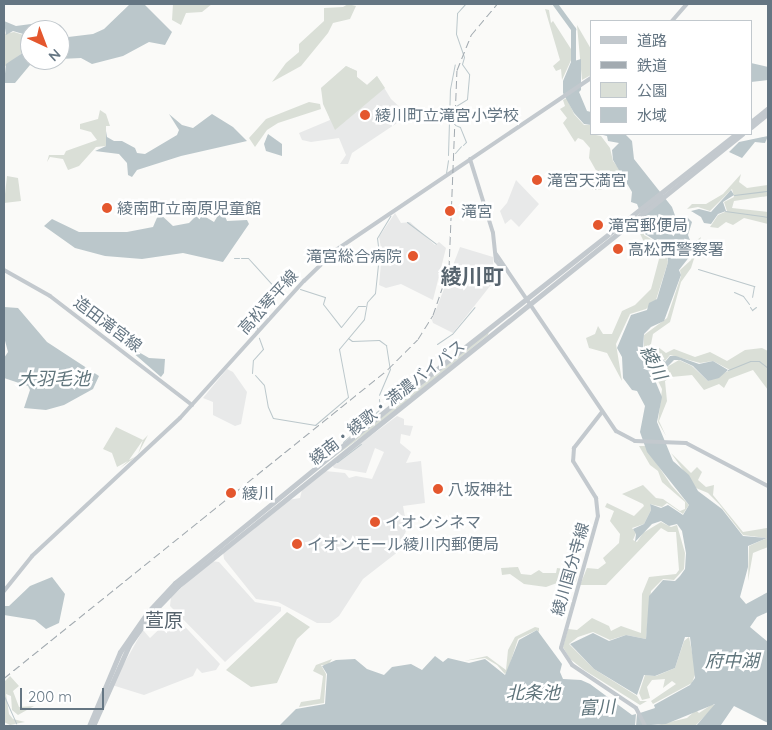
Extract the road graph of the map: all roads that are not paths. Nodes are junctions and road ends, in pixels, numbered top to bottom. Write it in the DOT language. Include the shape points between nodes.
graph roads {
  1 [pos="687,4"];
  2 [pos="673,20"];
  3 [pos="590,79"];
  4 [pos="768,108"];
  5 [pos="768,113"];
  6 [pos="752,121"];
  7 [pos="752,126"];
  8 [pos="735,135"];
  9 [pos="741,135"];
  10 [pos="470,158"];
  11 [pos="668,190"];
  12 [pos="632,219"];
  13 [pos="496,254"];
  14 [pos="502,268"];
  15 [pos="496,269"];
  16 [pos="4,270"];
  17 [pos="508,274"];
  18 [pos="524,299"];
  19 [pos="528,306"];
  20 [pos="192,405"];
  21 [pos="602,412"];
  22 [pos="768,486"];
  23 [pos="4,591"];
  24 [pos="94,718"];
  25 [pos="89,726"];
  26 [pos="93,726"];
  27 [pos="645,726"];
  1 -- 2 [label="main road"];
  3 -- 10 [label="main road, 高松琴平線"];
  4 -- 6 [label="highway"];
  5 -- 7 [label="highway"];
  8 -- 11 [label="highway, 綾南・綾歌・満濃バイパス"];
  9 -- 11 [label="highway, 綾南・綾歌・満濃バイパス"];
  10 -- 13 [label="main road" via="493,233"];
  10 -- 20 [label="main road, 高松琴平線" via="336,250 293,292"];
  11 -- 12 [label="highway, 綾南・綾歌・満濃バイパス"];
  12 -- 18 [label="highway, 綾南・綾歌・満濃バイパス"];
  12 -- 19 [label="highway, 綾南・綾歌・満濃バイパス"];
  13 -- 14 [label="main road" via="496,261"];
  13 -- 17 [label="main road"];
  14 -- 15 [label="main road"];
  14 -- 17 [label="main road"];
  16 -- 20 [label="main road, 造田滝宮線" via="68,309"];
  17 -- 18 [label="main road"];
  18 -- 19 [label="main road"];
  18 -- 24 [label="highway, 綾南・綾歌・満濃バイパス" via="166,592 120,652"];
  19 -- 21 [label="main road"];
  19 -- 24 [label="highway, 綾南・綾歌・満濃バイパス" via="220,549 169,594 129,645"];
  20 -- 23 [label="main road, 高松琴平線" via="32,556"];
  21 -- 22 [label="main road" via="621,434 640,441 686,443"];
  21 -- 27 [label="main road, 綾川国分寺線" via="574,448 574,464 596,498 598,516 561,648 572,665 640,712"];
  24 -- 25 [label="highway, 綾南・綾歌・満濃バイパス"];
  24 -- 26 [label="highway, 綾南・綾歌・満濃バイパス"];
}
